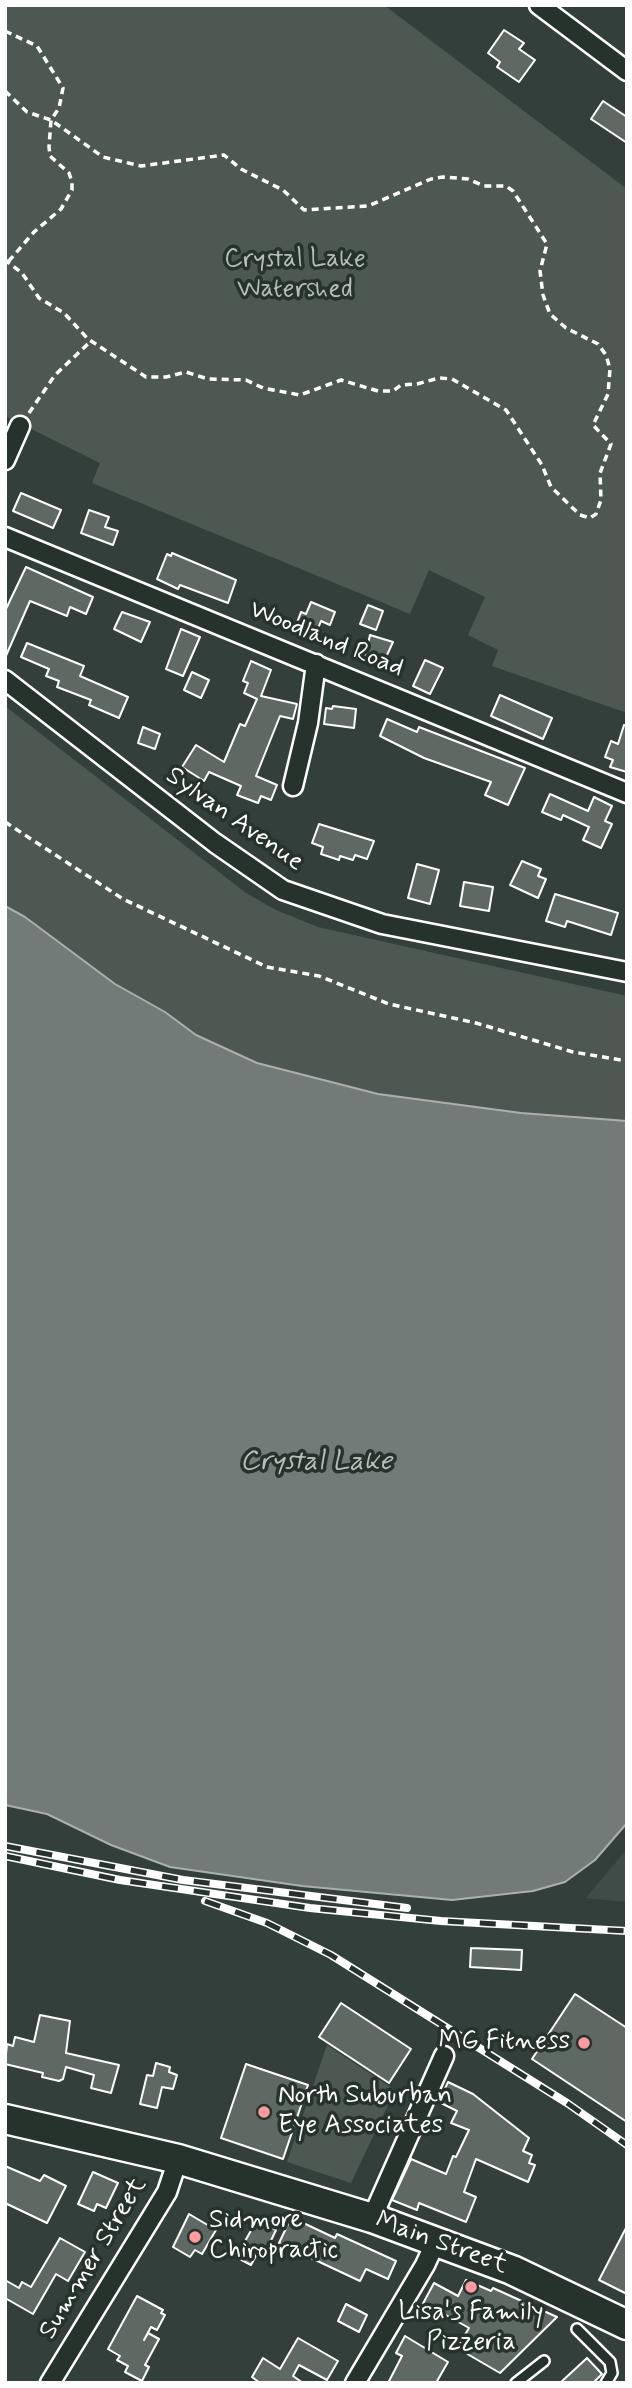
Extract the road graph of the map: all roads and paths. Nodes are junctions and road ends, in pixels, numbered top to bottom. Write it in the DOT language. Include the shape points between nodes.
graph roads {
  1 [pos="539,5"];
  2 [pos="5,31"];
  3 [pos="627,71"];
  4 [pos="5,90"];
  5 [pos="51,120"];
  6 [pos="7,261"];
  7 [pos="91,341"];
  8 [pos="20,426"];
  9 [pos="5,460"];
  10 [pos="5,537"];
  11 [pos="316,664"];
  12 [pos="5,680"];
  13 [pos="293,786"];
  14 [pos="627,793"];
  15 [pos="5,822"];
  16 [pos="627,972"];
  17 [pos="627,1061"];
  18 [pos="444,2056"];
  19 [pos="5,2119"];
  20 [pos="178,2160"];
  21 [pos="372,2218"];
  22 [pos="436,2241"];
  23 [pos="627,2325"];
  24 [pos="577,2329"];
  25 [pos="544,2361"];
  26 [pos="50,2383"];
  27 [pos="355,2383"];
  28 [pos="516,2383"];
  29 [pos="606,2383"];
  1 -- 3 [label="street"];
  2 -- 5 [label="path" via="37,46 63,88"];
  4 -- 5 [label="path" via="27,112"];
  5 -- 6 [label="path" via="50,156 69,173 72,190 61,209"];
  5 -- 7 [label="path" via="116,162 141,166 224,155 283,190 304,210 368,206 443,177 506,186 547,244 540,271 550,314 598,344 606,355 610,386 593,425 611,444 600,473 599,507 590,517 569,506 551,487 506,410 449,378 401,385 393,391 341,380 300,395 246,380 208,379 186,372 146,377"];
  6 -- 7 [label="path" via="39,298 64,313"];
  7 -- 8 [label="path" via="49,382"];
  8 -- 9 [label="street"];
  10 -- 11 [label="street, Woodland Road"];
  11 -- 13 [label="street" via="309,723"];
  11 -- 14 [label="street, Woodland Road"];
  12 -- 16 [label="street, Sylvan Avenue" via="283,890 382,924"];
  15 -- 17 [label="path" via="123,899 267,967 319,975 389,1004 573,1052"];
  18 -- 21 [label="street"];
  19 -- 20 [label="main road, Main Street"];
  20 -- 21 [label="main road, Main Street"];
  20 -- 26 [label="street, Summer Street" via="167,2192"];
  21 -- 22 [label="main road, Main Street"];
  22 -- 23 [label="main road, Main Street" via="541,2282"];
  22 -- 27 [label="street"];
  24 -- 29 [label="lane" via="610,2362 612,2373"];
  25 -- 28 [label="lane"];
}
